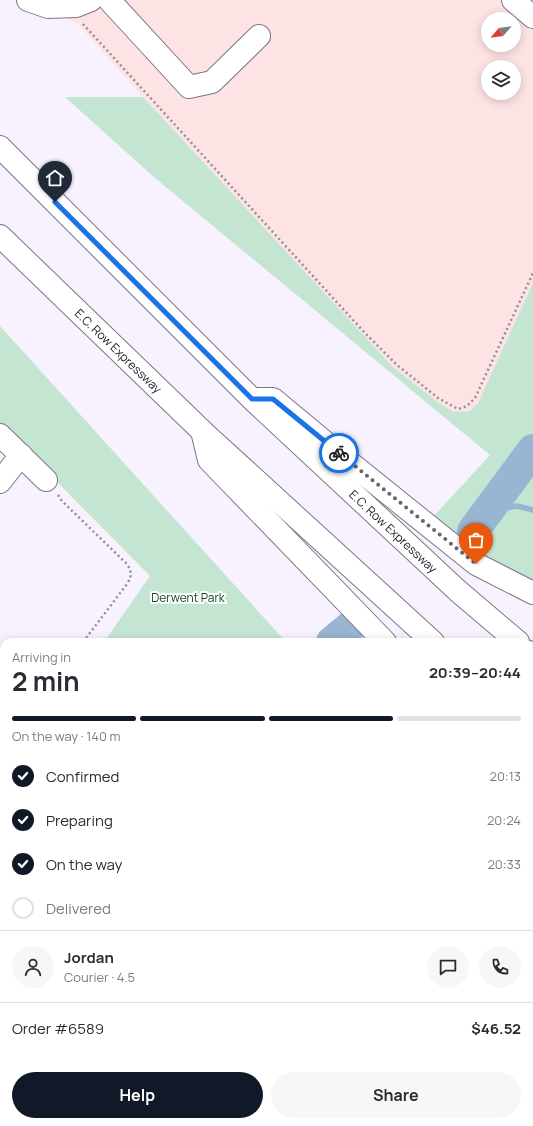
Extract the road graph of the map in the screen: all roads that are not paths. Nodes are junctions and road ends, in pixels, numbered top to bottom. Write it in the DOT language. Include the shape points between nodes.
graph roads {
  1 [pos="28,0"];
  2 [pos="91,0"];
  3 [pos="109,0"];
  4 [pos="512,0"];
  5 [pos="533,17"];
  6 [pos="259,36"];
  7 [pos="0,147"];
  8 [pos="0,236"];
  9 [pos="252,399"];
  10 [pos="202,431"];
  11 [pos="0,435"];
  12 [pos="21,455"];
  13 [pos="46,480"];
  14 [pos="0,482"];
  15 [pos="533,593"];
  16 [pos="381,638"];
  17 [pos="430,638"];
  18 [pos="513,638"];
  1 -- 2 [label="main road" via="48,7 76,6"];
  3 -- 6 [label="main road" via="189,87 212,82"];
  4 -- 5 [label="main road"];
  7 -- 9 [label="main road, E.C. Row Expressway"];
  8 -- 10 [label="main road, E.C. Row Expressway"];
  9 -- 15 [label="main road" via="273,399 476,564"];
  9 -- 18 [label="main road, E.C. Row Expressway" via="458,591"];
  10 -- 16 [label="main road" via="209,460"];
  10 -- 17 [label="main road, E.C. Row Expressway"];
  11 -- 12 [label="main road"];
  12 -- 13 [label="main road"];
  12 -- 14 [label="main road"];
}
